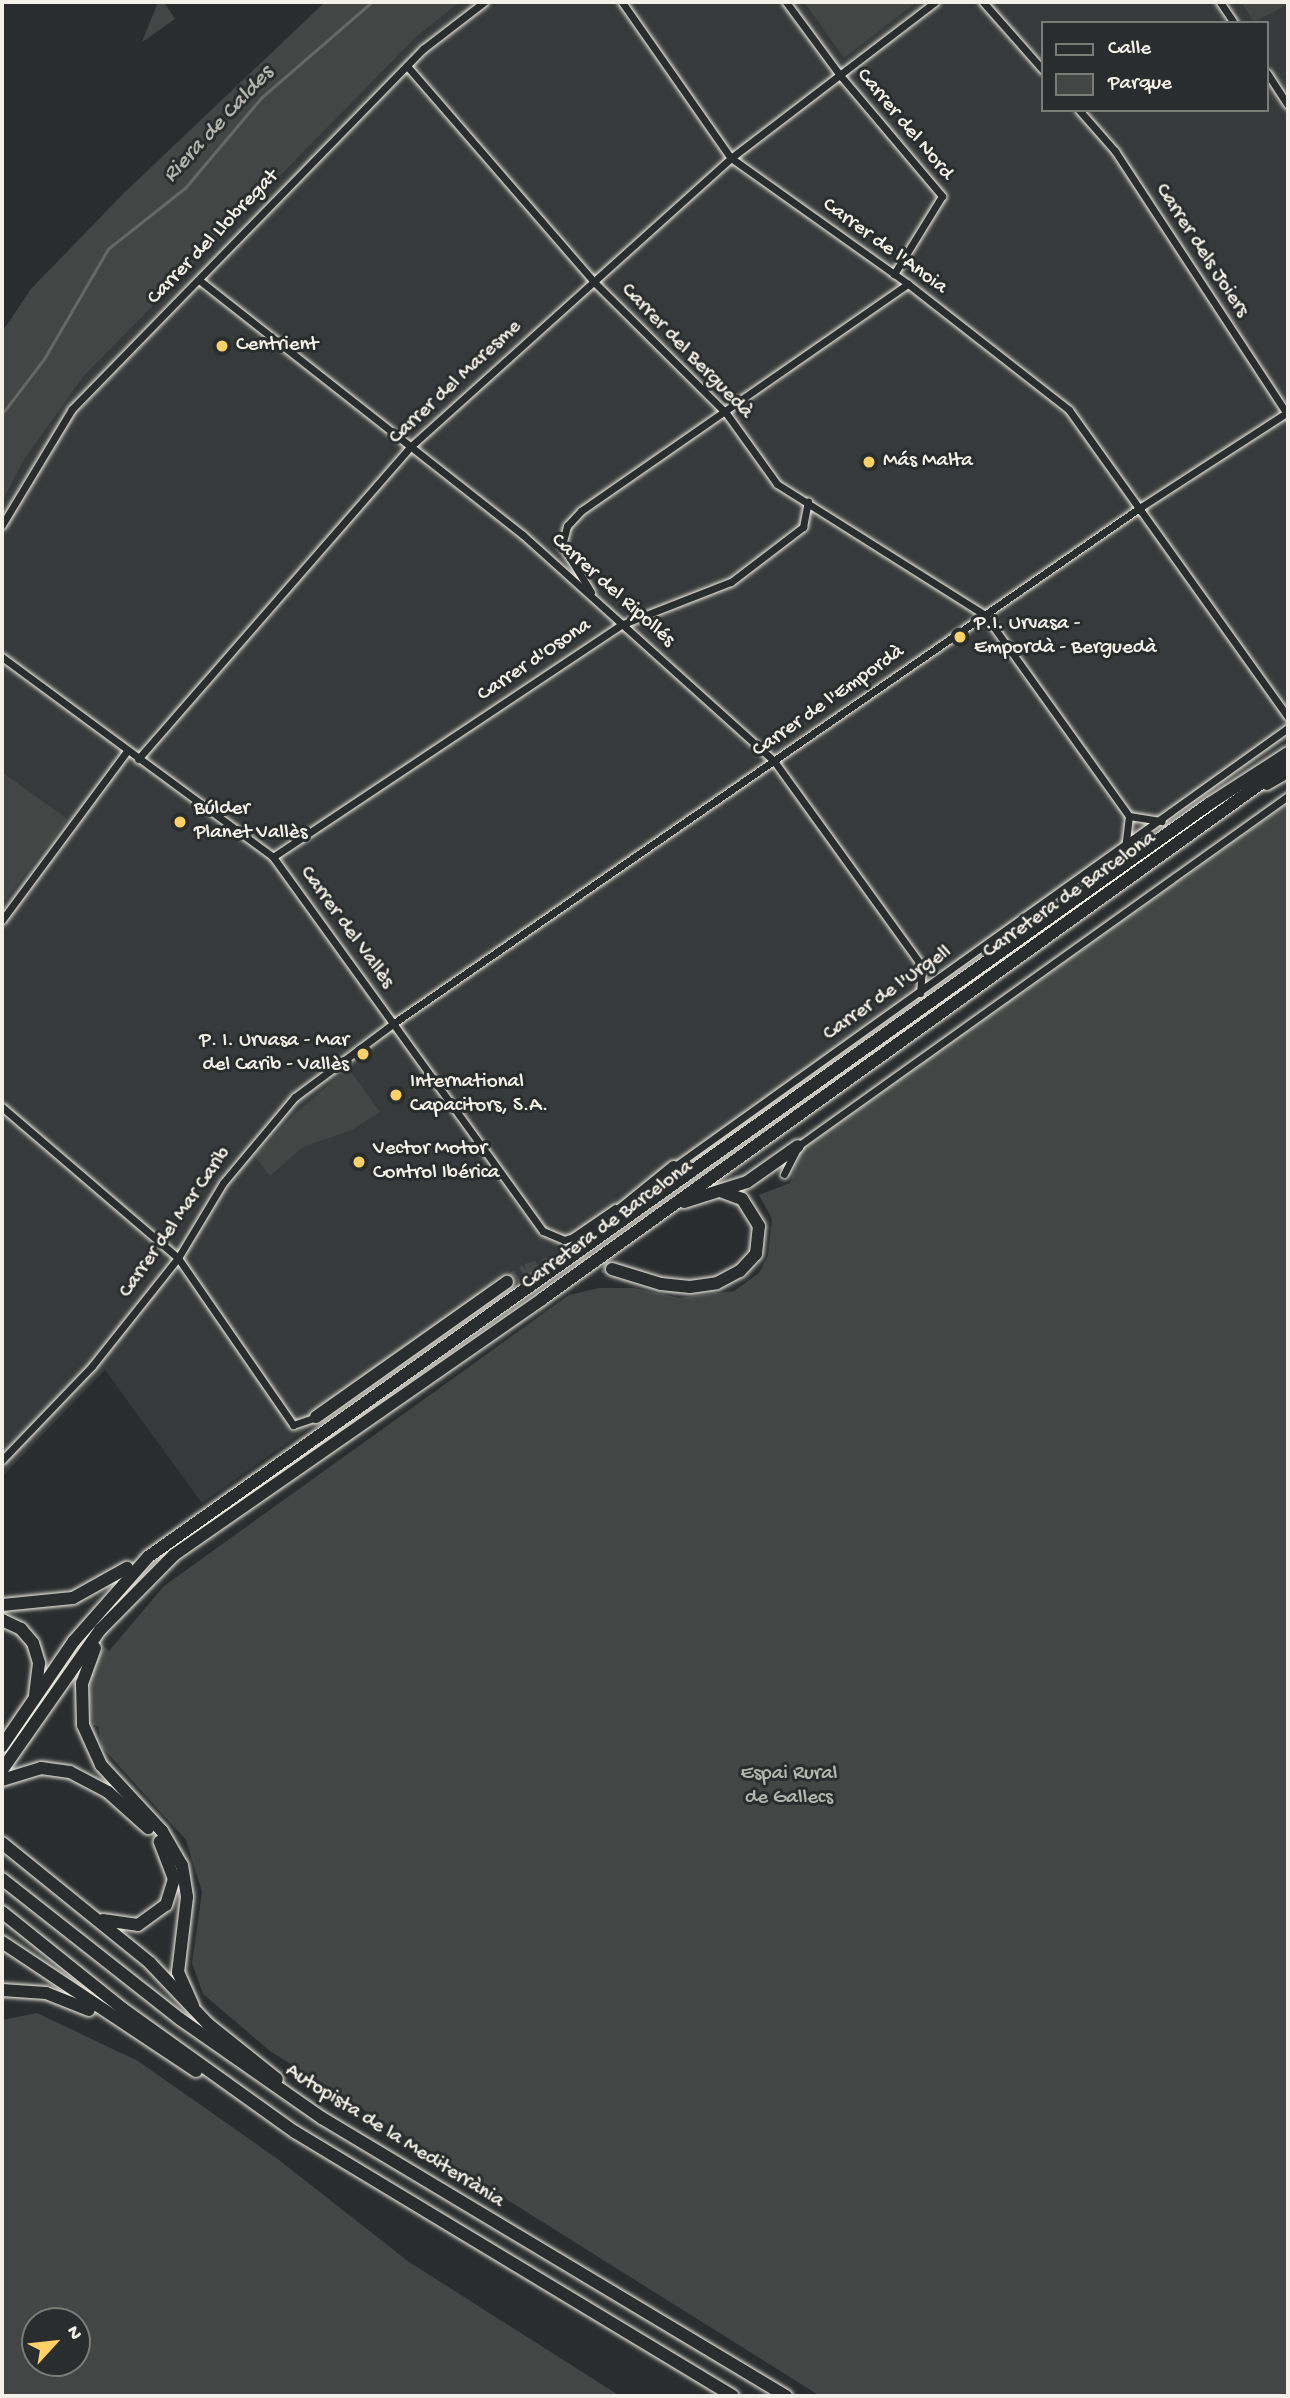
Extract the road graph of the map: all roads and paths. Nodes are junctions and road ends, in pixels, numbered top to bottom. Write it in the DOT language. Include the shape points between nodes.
graph roads {
  1 [pos="484,2"];
  2 [pos="622,2"];
  3 [pos="786,2"];
  4 [pos="935,2"];
  5 [pos="983,2"];
  6 [pos="1220,2"];
  7 [pos="1233,21"];
  8 [pos="407,66"];
  9 [pos="1042,69"];
  10 [pos="839,74"];
  11 [pos="1269,77"];
  12 [pos="1288,105"];
  13 [pos="1081,112"];
  14 [pos="731,158"];
  15 [pos="894,274"];
  16 [pos="199,280"];
  17 [pos="593,281"];
  18 [pos="908,284"];
  19 [pos="726,413"];
  20 [pos="1288,413"];
  21 [pos="410,447"];
  22 [pos="808,501"];
  23 [pos="1141,507"];
  24 [pos="2,525"];
  25 [pos="597,602"];
  26 [pos="985,615"];
  27 [pos="623,624"];
  28 [pos="2,657"];
  29 [pos="1288,717"];
  30 [pos="1288,728"];
  31 [pos="127,751"];
  32 [pos="1288,753"];
  33 [pos="138,759"];
  34 [pos="775,761"];
  35 [pos="1288,764"];
  36 [pos="1288,773"];
  37 [pos="1288,796"];
  38 [pos="1129,816"];
  39 [pos="1162,821"];
  40 [pos="1203,826"];
  41 [pos="1125,848"];
  42 [pos="273,858"];
  43 [pos="2,920"];
  44 [pos="920,993"];
  45 [pos="394,1023"];
  46 [pos="2,1107"];
  47 [pos="798,1146"];
  48 [pos="674,1167"];
  49 [pos="784,1174"];
  50 [pos="720,1191"];
  51 [pos="655,1216"];
  52 [pos="538,1224"];
  53 [pos="178,1258"];
  54 [pos="612,1269"];
  55 [pos="547,1274"];
  56 [pos="507,1282"];
  57 [pos="316,1417"];
  58 [pos="2,1460"];
  59 [pos="222,1503"];
  60 [pos="2,1605"];
  61 [pos="111,1616"];
  62 [pos="2,1620"];
  63 [pos="33,1705"];
  64 [pos="2,1746"];
  65 [pos="2,1770"];
  66 [pos="2,1780"];
  67 [pos="2,1843"];
  68 [pos="2,1879"];
  69 [pos="85,1910"];
  70 [pos="2,1912"];
  71 [pos="2,1942"];
  72 [pos="2,1990"];
  73 [pos="193,2007"];
  74 [pos="125,2027"];
  75 [pos="260,2107"];
  76 [pos="322,2118"];
  77 [pos="733,2396"];
  78 [pos="786,2396"];
  1 -- 8 [label="street, Carrer del Llobregat"];
  2 -- 14 [label="street, Carrer de l'Anoia"];
  3 -- 10 [label="street, Carrer del Nord"];
  4 -- 10 [label="street, Carrer del Maresme"];
  5 -- 9 [label="street"];
  6 -- 7 [label="street"];
  8 -- 16 [label="street, Carrer del Llobregat"];
  8 -- 17 [label="street, Carrer del Berguedà"];
  10 -- 14 [label="street, Carrer del Maresme"];
  10 -- 15 [label="street, Carrer del Nord" via="942,196"];
  11 -- 12 [label="street"];
  13 -- 20 [label="street, Carrer dels Joiers" via="1115,151"];
  14 -- 15 [label="street, Carrer de l'Anoia"];
  14 -- 17 [label="street, Carrer del Maresme"];
  15 -- 18 [label="street, Carrer de l'Anoia"];
  16 -- 21 [label="street, Carrer del Ripollés"];
  16 -- 24 [label="street, Carrer del Llobregat" via="72,410"];
  17 -- 19 [label="street, Carrer del Berguedà"];
  17 -- 21 [label="street, Carrer del Maresme"];
  18 -- 19 [label="street"];
  18 -- 23 [label="street, Carrer de l'Anoia" via="1069,410"];
  19 -- 22 [label="street, Carrer del Berguedà" via="777,484"];
  19 -- 25 [label="street" via="567,526 562,545"];
  20 -- 23 [label="street, Carrer de l'Empordà"];
  21 -- 25 [label="street, Carrer del Ripollés" via="523,535"];
  21 -- 33 [label="street, Carrer del Maresme"];
  22 -- 26 [label="street, Carrer del Berguedà"];
  22 -- 27 [label="street, Carrer d'Osona" via="803,527 731,582"];
  23 -- 26 [label="street, Carrer de l'Empordà"];
  23 -- 29 [label="street"];
  25 -- 27 [label="street, Carrer del Ripollés"];
  26 -- 34 [label="street, Carrer de l'Empordà"];
  26 -- 38 [label="street, Carrer del Berguedà"];
  27 -- 34 [label="street, Carrer del Ripollés"];
  27 -- 42 [label="street, Carrer d'Osona"];
  28 -- 31 [label="street, Carrer del Vallès"];
  30 -- 39 [label="street, Carrer de l'Urgell"];
  31 -- 33 [label="street, Carrer del Vallès"];
  31 -- 43 [label="street"];
  32 -- 55 [label="highway, Carretera de Barcelona"];
  33 -- 42 [label="street, Carrer del Vallès"];
  34 -- 44 [label="street, Carrer del Ripollés" via="922,966"];
  34 -- 45 [label="street, Carrer de l'Empordà"];
  35 -- 40 [label="highway, Carretera de Barcelona"];
  36 -- 40 [label="street"];
  37 -- 47 [label="street"];
  38 -- 39 [label="street"];
  38 -- 41 [label="street"];
  39 -- 41 [label="street, Carrer de l'Urgell"];
  40 -- 51 [label="highway, Carretera de Barcelona"];
  41 -- 44 [label="street, Carrer de l'Urgell"];
  42 -- 45 [label="street, Carrer del Vallès"];
  44 -- 48 [label="street, Carrer de l'Urgell"];
  45 -- 52 [label="street, Carrer del Vallès"];
  45 -- 53 [label="street, Carrer del Mar Carib" via="295,1097 223,1183"];
  46 -- 53 [label="street"];
  47 -- 49 [label="street"];
  47 -- 50 [label="highway" via="758,1176"];
  48 -- 52 [label="street, Carrer de l'Urgell" via="573,1237 557,1238"];
  48 -- 55 [label="highway" via="601,1222"];
  50 -- 51 [label="highway" via="698,1195"];
  50 -- 54 [label="highway" via="742,1199 759,1226 756,1254 740,1271 717,1283 690,1287 661,1284"];
  51 -- 61 [label="highway, Carretera de Barcelona" via="204,1533 144,1581"];
  53 -- 57 [label="street" via="293,1425"];
  53 -- 58 [label="street, Carrer del Mar Carib" via="92,1366"];
  55 -- 59 [label="highway, Carretera de Barcelona"];
  56 -- 57 [label="highway"];
  59 -- 60 [label="highway" via="201,1510 86,1594 49,1603"];
  59 -- 63 [label="highway, Carretera de Barcelona" via="148,1557 115,1590 74,1641"];
  61 -- 65 [label="highway, Carretera de Barcelona"];
  61 -- 73 [label="highway" via="85,1671 83,1725 106,1772 162,1831 182,1865 187,1897 178,1972"];
  62 -- 63 [label="highway" via="21,1629 37,1652"];
  63 -- 64 [label="highway, Carretera de Barcelona"];
  66 -- 69 [label="highway" via="41,1768 70,1772 125,1805 164,1848 174,1878 161,1911 147,1921 124,1926"];
  67 -- 69 [label="highway"];
  68 -- 76 [label="highway, Autopista de la Mediterrània" via="180,2019"];
  69 -- 73 [label="highway" via="150,1963"];
  70 -- 75 [label="highway" via="123,2009"];
  71 -- 74 [label="highway"];
  72 -- 74 [label="highway" via="46,1993"];
  73 -- 76 [label="highway"];
  74 -- 75 [label="highway"];
  75 -- 77 [label="highway" via="409,2204"];
  76 -- 78 [label="highway, Autopista de la Mediterrània"];
}
